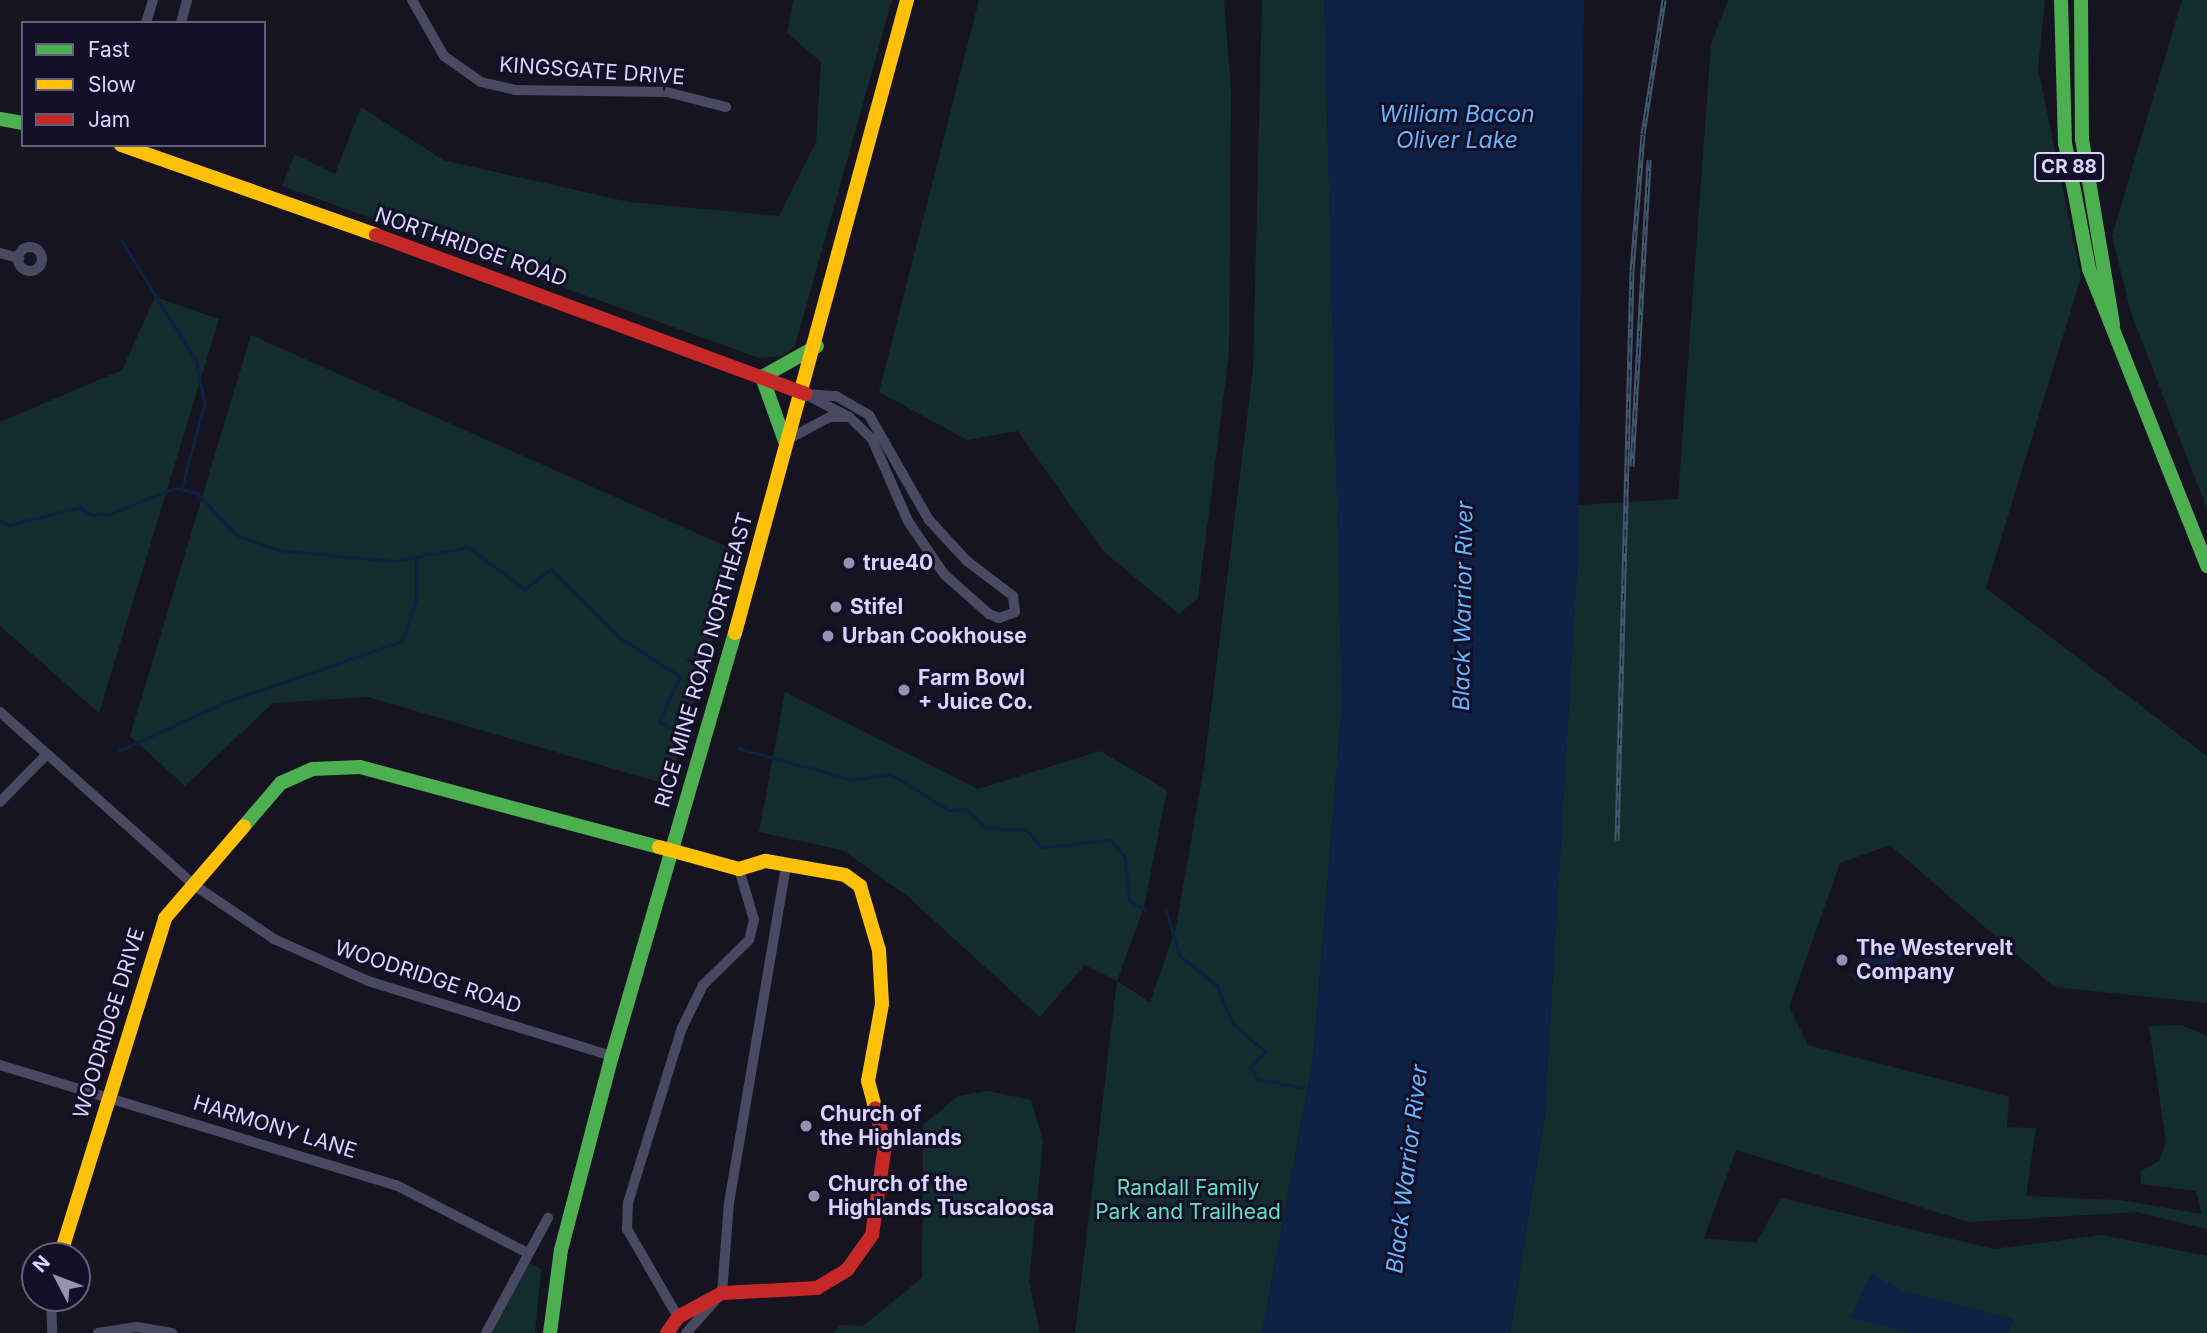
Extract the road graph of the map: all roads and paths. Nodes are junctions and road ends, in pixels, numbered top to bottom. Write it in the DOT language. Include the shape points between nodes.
graph roads {
  1 [pos="153,0"];
  2 [pos="187,0"];
  3 [pos="412,0"];
  4 [pos="907,0"];
  5 [pos="2061,0"];
  6 [pos="2081,0"];
  7 [pos="147,21"];
  8 [pos="182,21"];
  9 [pos="726,107"];
  10 [pos="0,120"];
  11 [pos="21,123"];
  12 [pos="143,149"];
  13 [pos="0,253"];
  14 [pos="19,258"];
  15 [pos="2114,326"];
  16 [pos="817,346"];
  17 [pos="762,377"];
  18 [pos="805,394"];
  19 [pos="849,417"];
  20 [pos="789,444"];
  21 [pos="2207,566"];
  22 [pos="0,712"];
  23 [pos="47,754"];
  24 [pos="0,802"];
  25 [pos="669,852"];
  26 [pos="786,865"];
  27 [pos="739,869"];
  28 [pos="194,885"];
  29 [pos="612,1056"];
  30 [pos="0,1065"];
  31 [pos="107,1097"];
  32 [pos="548,1218"];
  33 [pos="64,1242"];
  34 [pos="528,1253"];
  35 [pos="722,1293"];
  36 [pos="51,1312"];
  37 [pos="678,1317"];
  38 [pos="52,1333"];
  39 [pos="98,1333"];
  40 [pos="172,1333"];
  41 [pos="486,1333"];
  42 [pos="550,1333"];
  43 [pos="667,1333"];
  44 [pos="686,1333"];
  1 -- 7 [label="street"];
  2 -- 8 [label="street"];
  3 -- 9 [label="street, KINGSGATE DRIVE" via="444,56 481,82 515,90 667,92"];
  4 -- 16 [label="main road, RICE MINE ROAD NORTHEAST"];
  5 -- 15 [label="main road, CR 88" via="2061,97 2072,189 2099,302"];
  6 -- 15 [label="main road, CR 88" via="2082,139"];
  10 -- 11 [label="main road"];
  12 -- 17 [label="main road, NORTHRIDGE ROAD"];
  13 -- 14 [label="street"];
  15 -- 21 [label="main road, CR 88"];
  16 -- 17 [label="main road"];
  16 -- 18 [label="main road, RICE MINE ROAD NORTHEAST"];
  17 -- 18 [label="main road, NORTHRIDGE ROAD"];
  17 -- 20 [label="main road"];
  18 -- 19 [label="street"];
  18 -- 19 [label="street" via="855,404 884,431 929,520 967,561 1013,596 1009,617 989,614 926,552 872,439"];
  18 -- 20 [label="main road, RICE MINE ROAD NORTHEAST"];
  19 -- 20 [label="street" via="830,417"];
  20 -- 25 [label="main road, RICE MINE ROAD NORTHEAST"];
  22 -- 23 [label="street, WOODRIDGE ROAD"];
  23 -- 24 [label="street"];
  23 -- 28 [label="street, WOODRIDGE ROAD"];
  25 -- 27 [label="main road, WOODRIDGE DRIVE"];
  25 -- 28 [label="main road, WOODRIDGE DRIVE" via="384,772 337,766 302,772 272,790"];
  25 -- 29 [label="main road, RICE MINE ROAD NORTHEAST"];
  26 -- 27 [label="main road" via="766,861"];
  26 -- 35 [label="street" via="729,1203"];
  26 -- 35 [label="main road" via="845,876 860,886 866,899 881,968 883,1004 869,1080 882,1121 884,1173 872,1235 848,1270 817,1288"];
  27 -- 37 [label="street" via="754,920 749,940 703,985 682,1027 628,1203 627,1229"];
  28 -- 29 [label="street, WOODRIDGE ROAD" via="245,921 335,969"];
  28 -- 31 [label="main road, WOODRIDGE DRIVE" via="165,918 151,949"];
  29 -- 42 [label="main road, RICE MINE ROAD NORTHEAST" via="561,1250"];
  30 -- 31 [label="street, HARMONY LANE"];
  31 -- 33 [label="main road, WOODRIDGE DRIVE"];
  31 -- 34 [label="street, HARMONY LANE" via="396,1185"];
  32 -- 34 [label="street"];
  34 -- 41 [label="street"];
  35 -- 37 [label="main road"];
  35 -- 44 [label="street"];
  36 -- 38 [label="street"];
  37 -- 43 [label="main road"];
  39 -- 40 [label="street" via="137,1327"];
}
